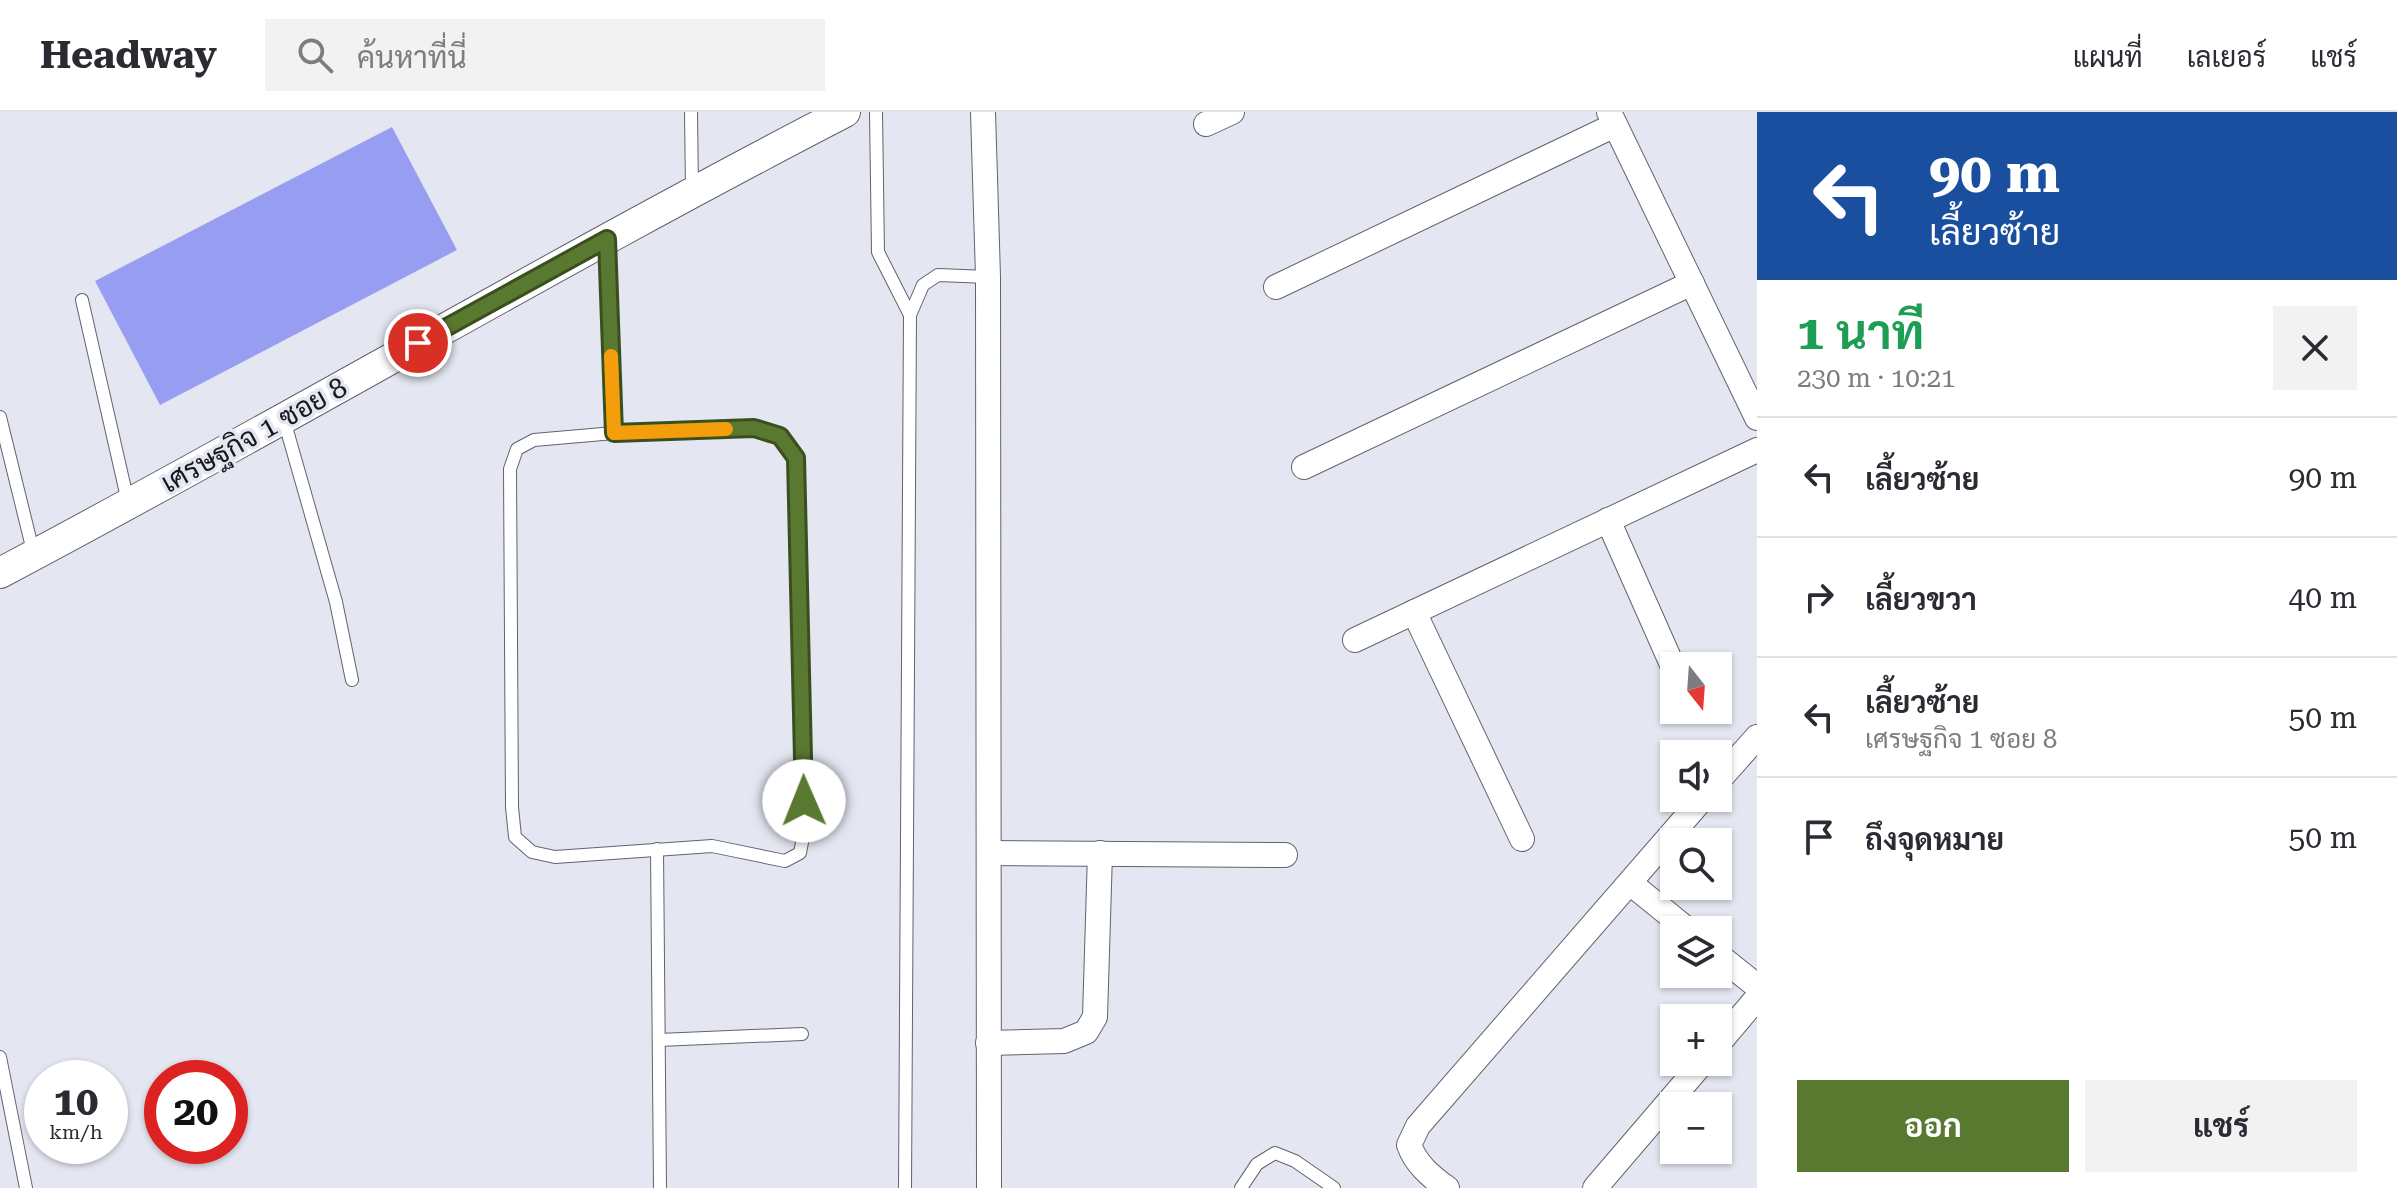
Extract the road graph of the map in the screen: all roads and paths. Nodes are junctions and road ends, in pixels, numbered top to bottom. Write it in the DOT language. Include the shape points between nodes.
graph roads {
  1 [pos="691,112"];
  2 [pos="876,112"];
  3 [pos="983,112"];
  4 [pos="1232,112"];
  5 [pos="839,113"];
  6 [pos="1612,118"];
  7 [pos="1206,124"];
  8 [pos="692,193"];
  9 [pos="607,239"];
  10 [pos="988,277"];
  11 [pos="1692,283"];
  12 [pos="1276,287"];
  13 [pos="82,300"];
  14 [pos="910,315"];
  15 [pos="0,417"];
  16 [pos="283,417"];
  17 [pos="1757,418"];
  18 [pos="614,433"];
  19 [pos="1757,450"];
  20 [pos="1304,467"];
  21 [pos="129,505"];
  22 [pos="1608,520"];
  23 [pos="34,555"];
  24 [pos="0,573"];
  25 [pos="1414,612"];
  26 [pos="1355,640"];
  27 [pos="1666,652"];
  28 [pos="352,680"];
  29 [pos="1757,737"];
  30 [pos="1732,765"];
  31 [pos="1691,812"];
  32 [pos="1522,839"];
  33 [pos="657,849"];
  34 [pos="989,853"];
  35 [pos="1100,853"];
  36 [pos="1285,855"];
  37 [pos="1630,883"];
  38 [pos="1671,916"];
  39 [pos="1732,966"];
  40 [pos="1757,986"];
  41 [pos="1757,998"];
  42 [pos="1732,1027"];
  43 [pos="802,1034"];
  44 [pos="659,1040"];
  45 [pos="988,1043"];
  46 [pos="0,1057"];
  47 [pos="1691,1076"];
  48 [pos="26,1188"];
  49 [pos="660,1188"];
  50 [pos="905,1188"];
  51 [pos="989,1188"];
  52 [pos="1241,1188"];
  53 [pos="1334,1188"];
  54 [pos="1447,1188"];
  55 [pos="1595,1188"];
  1 -- 8 [label="lane"];
  2 -- 14 [label="lane" via="878,252"];
  3 -- 10 [label="street"];
  4 -- 7 [label="street"];
  5 -- 8 [label="street, เศรษฐกิจ 1 ซอย 8"];
  6 -- 11 [label="street"];
  6 -- 12 [label="street"];
  8 -- 9 [label="street, เศรษฐกิจ 1 ซอย 8"];
  9 -- 16 [label="street, เศรษฐกิจ 1 ซอย 8"];
  9 -- 18 [label="lane"];
  10 -- 14 [label="lane" via="938,275 923,285"];
  10 -- 34 [label="street"];
  11 -- 17 [label="street"];
  11 -- 20 [label="street"];
  13 -- 21 [label="lane"];
  14 -- 50 [label="lane"];
  15 -- 23 [label="lane"];
  16 -- 21 [label="street, เศรษฐกิจ 1 ซอย 8"];
  16 -- 28 [label="lane" via="336,602"];
  18 -- 33 [label="lane" via="534,440 517,449 510,469 515,837 532,852 555,857"];
  18 -- 33 [label="lane" via="754,428 780,436 796,458 804,832 800,853 785,861 712,846"];
  19 -- 22 [label="street"];
  21 -- 23 [label="street, เศรษฐกิจ 1 ซอย 8"];
  22 -- 25 [label="street"];
  22 -- 27 [label="street"];
  23 -- 24 [label="street, เศรษฐกิจ 1 ซอย 8"];
  25 -- 26 [label="street"];
  25 -- 32 [label="street"];
  29 -- 30 [label="street"];
  31 -- 37 [label="street"];
  33 -- 44 [label="lane"];
  34 -- 35 [label="street"];
  34 -- 45 [label="street"];
  35 -- 36 [label="street"];
  35 -- 45 [label="street" via="1091,1025 1064,1041"];
  37 -- 38 [label="street"];
  37 -- 54 [label="street" via="1418,1126 1409,1145 1414,1158"];
  39 -- 40 [label="street"];
  41 -- 42 [label="street"];
  43 -- 44 [label="lane"];
  44 -- 49 [label="lane"];
  45 -- 51 [label="street"];
  46 -- 48 [label="lane"];
  47 -- 55 [label="street"];
  52 -- 53 [label="lane" via="1257,1164 1275,1153"];
}
